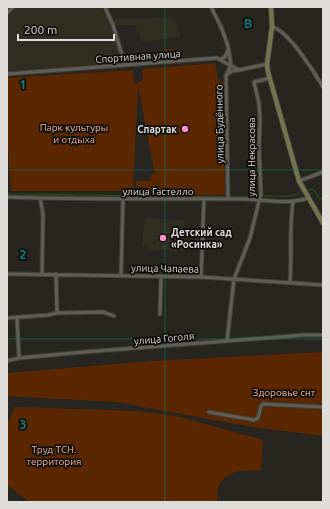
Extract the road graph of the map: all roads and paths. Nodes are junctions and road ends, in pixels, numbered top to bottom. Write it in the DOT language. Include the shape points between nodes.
graph roads {
  1 [pos="13,7"];
  2 [pos="110,7"];
  3 [pos="211,7"];
  4 [pos="271,7"];
  5 [pos="106,8"];
  6 [pos="7,13"];
  7 [pos="272,27"];
  8 [pos="228,50"];
  9 [pos="221,59"];
  10 [pos="267,64"];
  11 [pos="125,65"];
  12 [pos="231,65"];
  13 [pos="239,70"];
  14 [pos="7,74"];
  15 [pos="226,76"];
  16 [pos="270,78"];
  17 [pos="323,87"];
  18 [pos="323,172"];
  19 [pos="299,181"];
  20 [pos="7,197"];
  21 [pos="40,198"];
  22 [pos="308,198"];
  23 [pos="123,199"];
  24 [pos="204,199"];
  25 [pos="228,199"];
  26 [pos="260,199"];
  27 [pos="292,202"];
  28 [pos="323,223"];
  29 [pos="7,274"];
  30 [pos="42,274"];
  31 [pos="56,274"];
  32 [pos="121,275"];
  33 [pos="161,276"];
  34 [pos="201,277"];
  35 [pos="234,280"];
  36 [pos="290,283"];
  37 [pos="323,286"];
  38 [pos="57,313"];
  39 [pos="160,314"];
  40 [pos="114,316"];
  41 [pos="7,318"];
  42 [pos="17,318"];
  43 [pos="323,335"];
  44 [pos="227,341"];
  45 [pos="19,358"];
  46 [pos="7,361"];
  47 [pos="323,407"];
  48 [pos="209,412"];
  1 -- 6 [label="street"];
  2 -- 5 [label="street"];
  3 -- 8 [label="street" via="222,29"];
  4 -- 7 [label="street"];
  5 -- 11 [label="street"];
  7 -- 10 [label="street"];
  7 -- 17 [label="street" via="283,31"];
  8 -- 9 [label="street"];
  8 -- 12 [label="street"];
  9 -- 11 [label="street, Спортивная улица"];
  9 -- 12 [label="street"];
  10 -- 13 [label="street"];
  10 -- 16 [label="street"];
  11 -- 14 [label="street, Спортивная улица"];
  12 -- 13 [label="street"];
  12 -- 15 [label="street, улица Будённого"];
  13 -- 15 [label="street" via="232,71"];
  15 -- 25 [label="street, улица Будённого"];
  16 -- 19 [label="street"];
  16 -- 26 [label="street, улица Некрасова" via="254,82 260,120"];
  18 -- 19 [label="street"];
  19 -- 22 [label="street"];
  20 -- 21 [label="street, улица Гастелло"];
  21 -- 23 [label="street, улица Гастелло"];
  21 -- 30 [label="street" via="43,214"];
  22 -- 27 [label="street, улица Гастелло"];
  22 -- 28 [label="street"];
  23 -- 24 [label="street, улица Гастелло"];
  23 -- 32 [label="street"];
  24 -- 25 [label="street, улица Гастелло"];
  24 -- 34 [label="street"];
  25 -- 26 [label="street, улица Гастелло"];
  26 -- 27 [label="street, улица Гастелло"];
  26 -- 35 [label="street, улица Некрасова" via="250,238"];
  27 -- 36 [label="street"];
  29 -- 30 [label="street, улица Чапаева"];
  30 -- 31 [label="street, улица Чапаева"];
  31 -- 32 [label="street, улица Чапаева"];
  31 -- 38 [label="street"];
  32 -- 33 [label="street, улица Чапаева"];
  33 -- 34 [label="street, улица Чапаева"];
  33 -- 39 [label="street"];
  34 -- 35 [label="street, улица Чапаева"];
  35 -- 36 [label="street, улица Чапаева"];
  35 -- 44 [label="street, улица Некрасова"];
  36 -- 37 [label="street, улица Чапаева"];
  38 -- 40 [label="street" via="103,312"];
  38 -- 42 [label="street"];
  41 -- 42 [label="street"];
  42 -- 45 [label="street"];
  43 -- 44 [label="street, улица Гоголя"];
  44 -- 45 [label="street, улица Гоголя"];
  45 -- 46 [label="street, улица Гоголя"];
  47 -- 48 [label="street" via="263,404 257,420"];
}
